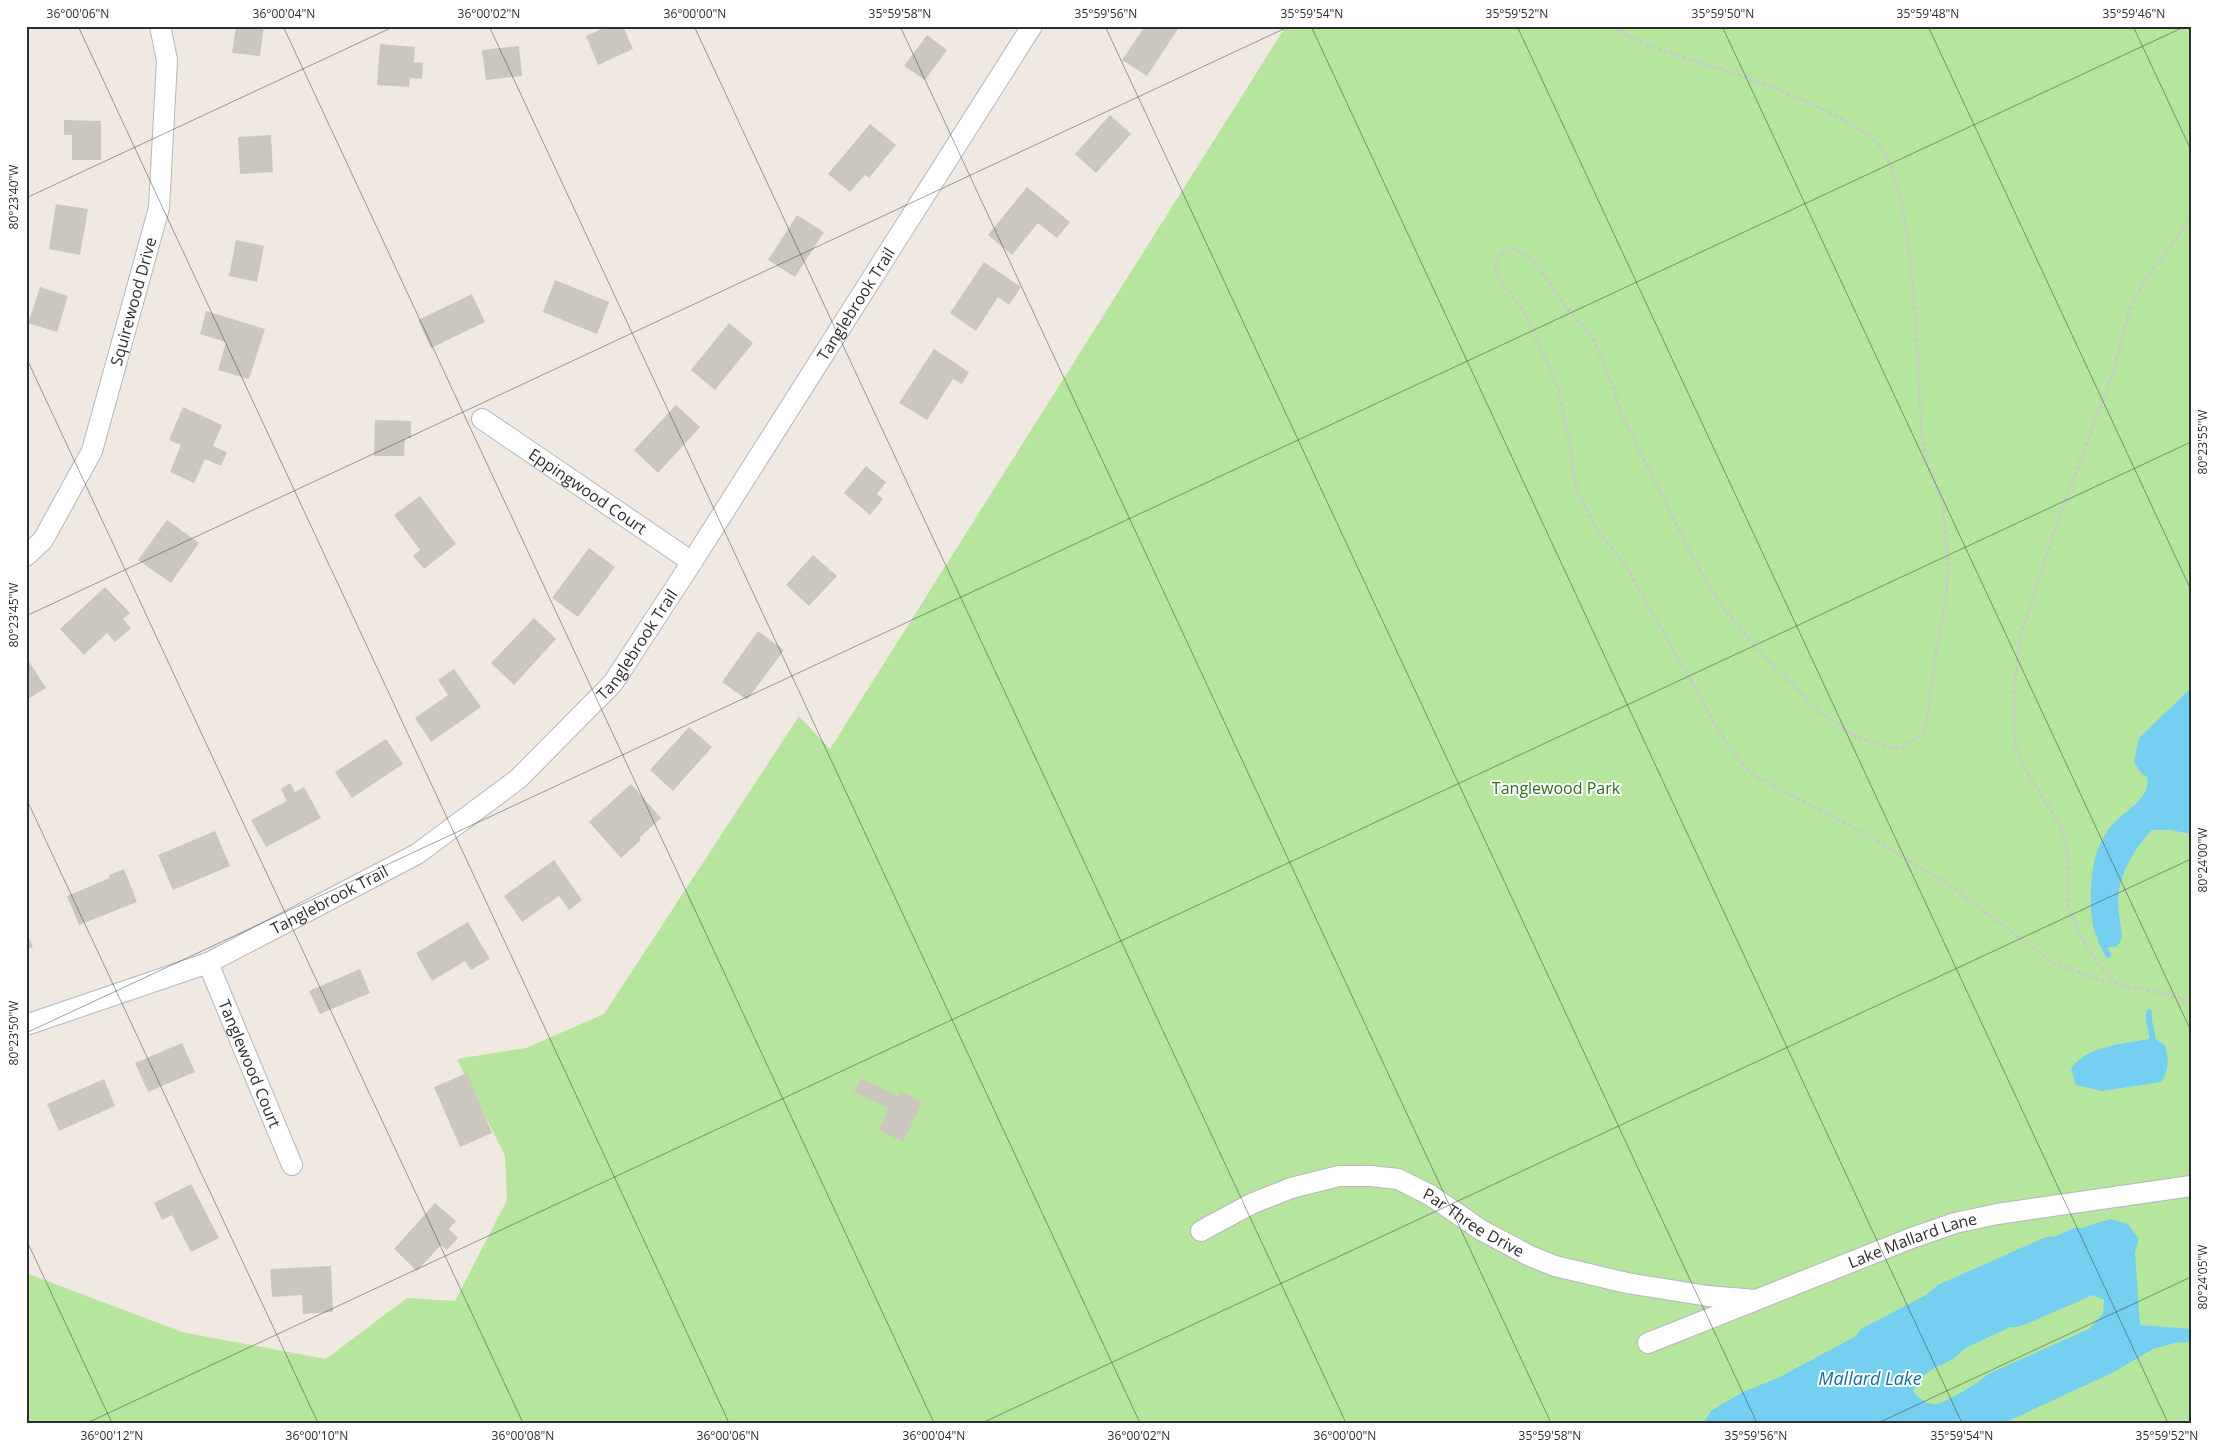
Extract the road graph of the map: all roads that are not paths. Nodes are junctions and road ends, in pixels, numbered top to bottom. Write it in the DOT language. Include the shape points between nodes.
graph roads {
  1 [pos="160,26"];
  2 [pos="1032,26"];
  3 [pos="482,419"];
  4 [pos="26,556"];
  5 [pos="692,562"];
  6 [pos="208,963"];
  7 [pos="26,1025"];
  8 [pos="292,1165"];
  9 [pos="2191,1186"];
  10 [pos="1202,1230"];
  11 [pos="1755,1300"];
  12 [pos="1648,1343"];
  1 -- 4 [label="street, Squirewood Drive" via="167,60 159,208 92,451 43,540"];
  2 -- 5 [label="street, Tanglebrook Trail"];
  3 -- 5 [label="street, Eppingwood Court"];
  5 -- 6 [label="street, Tanglebrook Trail" via="613,683 518,779 417,854"];
  6 -- 7 [label="street, Tanglebrook Trail"];
  6 -- 8 [label="street, Tanglewood Court"];
  9 -- 11 [label="street, Lake Mallard Lane" via="1997,1214 1955,1224"];
  10 -- 11 [label="street, Par Three Drive" via="1251,1204 1291,1188 1339,1176 1398,1179 1430,1195 1482,1230 1555,1266 1626,1283"];
  11 -- 12 [label="street, Lake Mallard Lane"];
}
